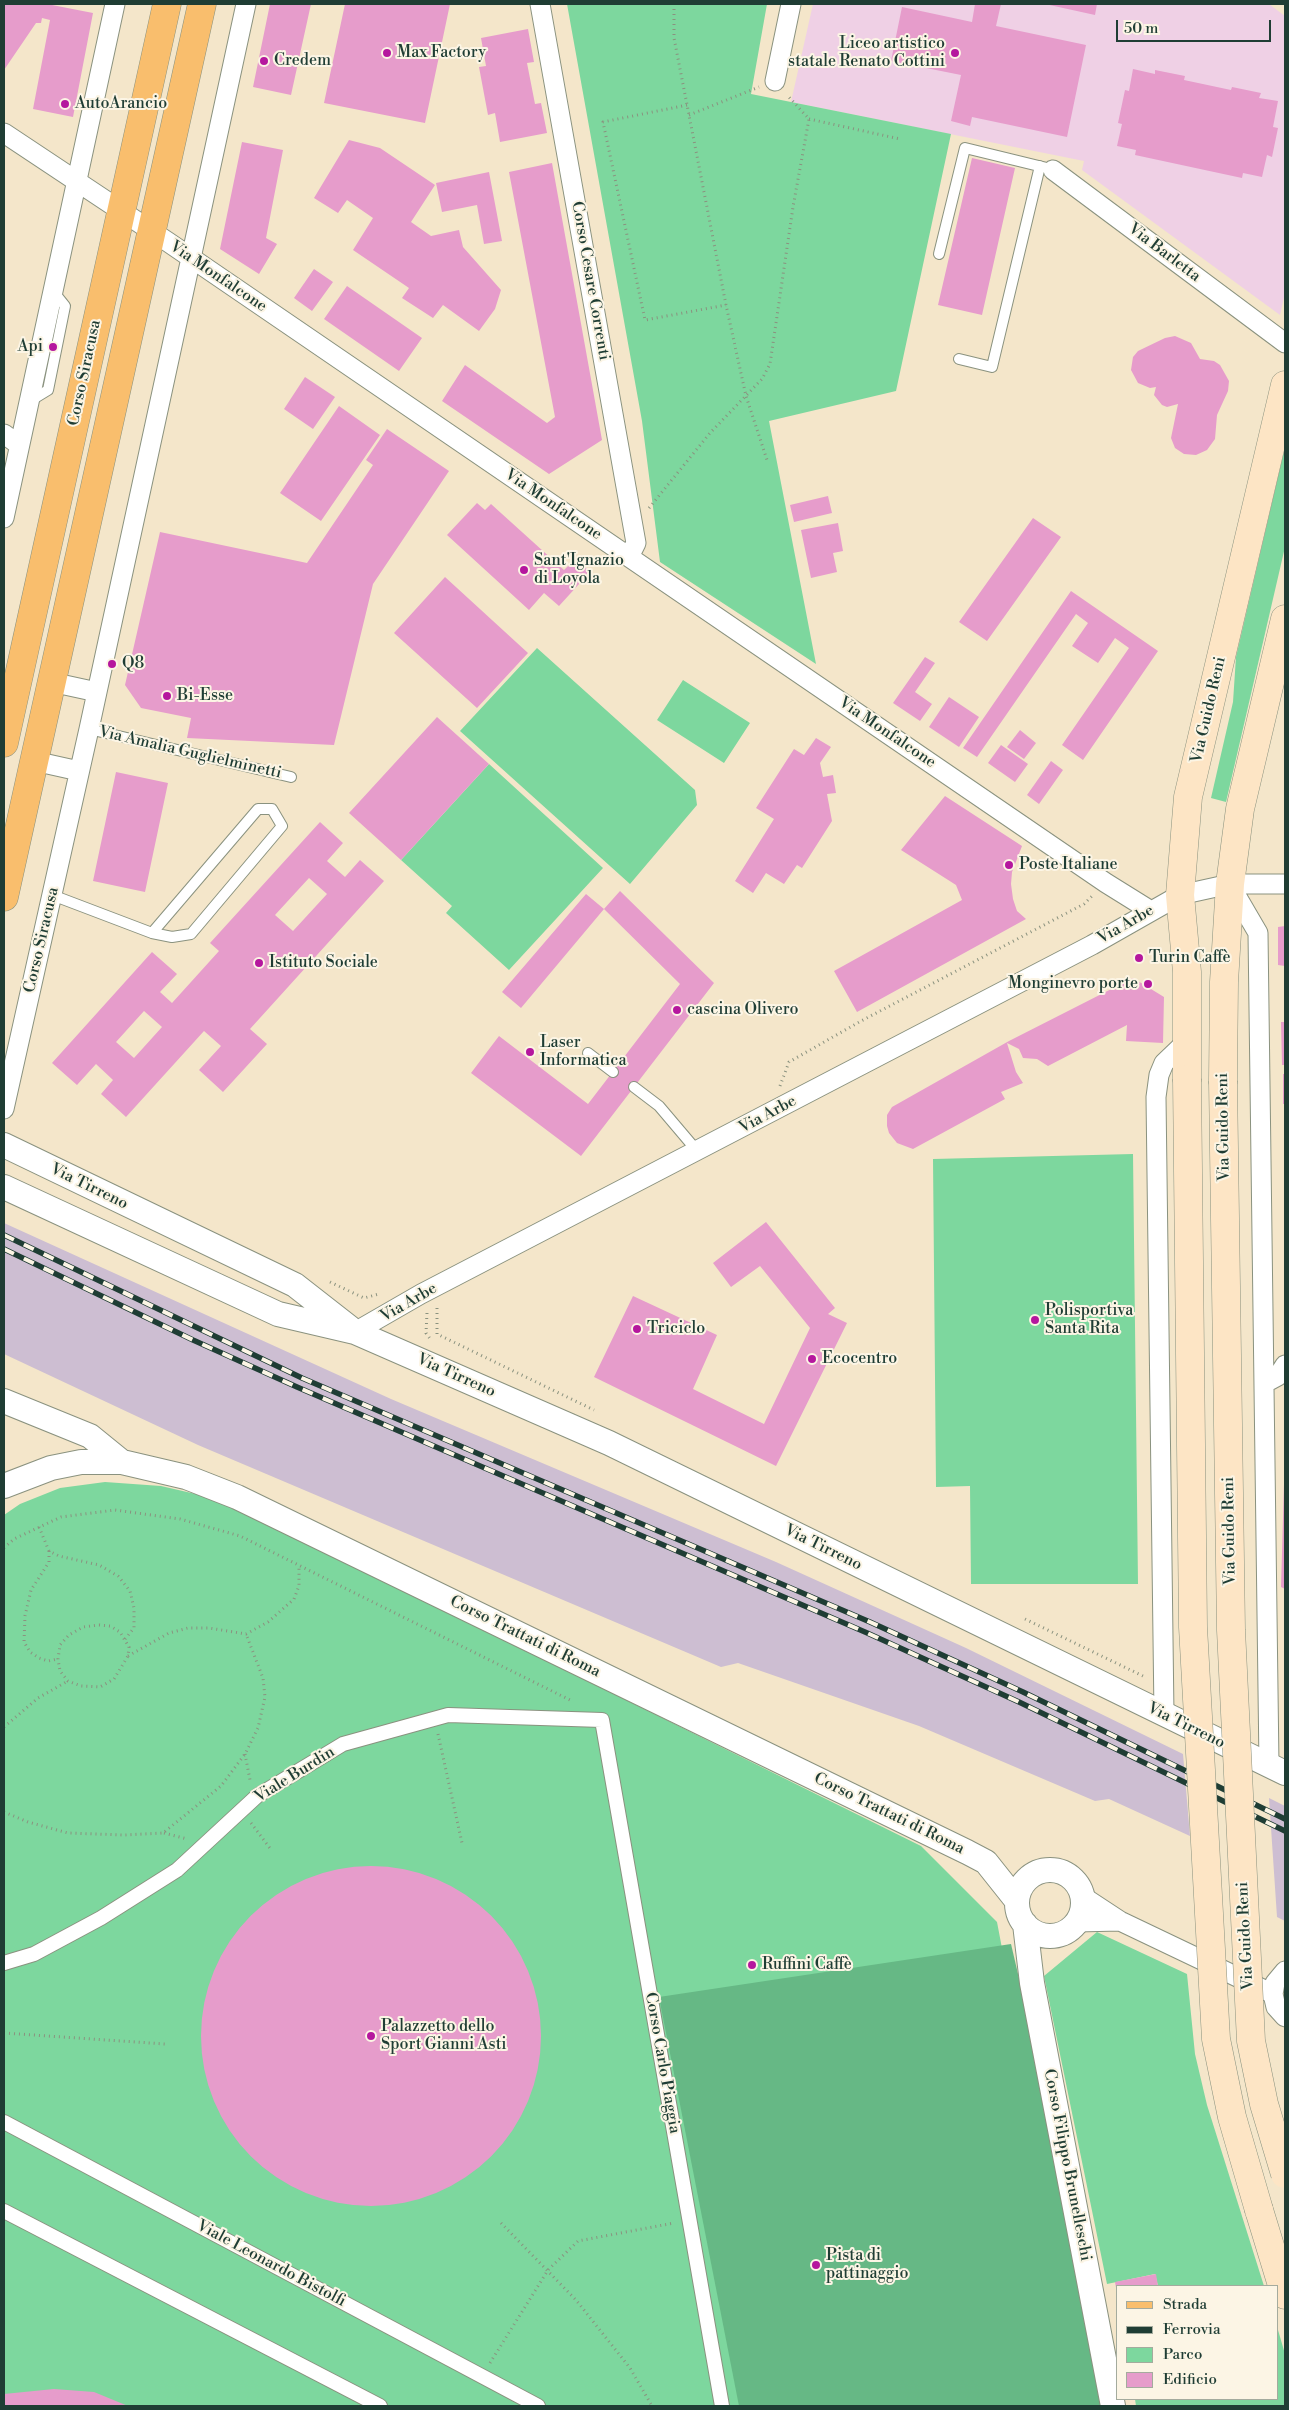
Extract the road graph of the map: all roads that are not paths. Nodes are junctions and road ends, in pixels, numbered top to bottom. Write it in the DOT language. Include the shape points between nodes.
graph roads {
  1 [pos="115,4"];
  2 [pos="166,4"];
  3 [pos="202,4"];
  4 [pos="246,4"];
  5 [pos="540,4"];
  6 [pos="791,4"];
  7 [pos="775,81"];
  8 [pos="4,133"];
  9 [pos="1046,168"];
  10 [pos="77,182"];
  11 [pos="121,211"];
  12 [pos="152,232"];
  13 [pos="939,254"];
  14 [pos="190,257"];
  15 [pos="1285,343"];
  16 [pos="959,359"];
  17 [pos="1285,385"];
  18 [pos="4,434"];
  19 [pos="19,445"];
  20 [pos="4,518"];
  21 [pos="630,557"];
  22 [pos="1285,619"];
  23 [pos="11,674"];
  24 [pos="51,682"];
  25 [pos="97,692"];
  26 [pos="89,729"];
  27 [pos="4,743"];
  28 [pos="34,761"];
  29 [pos="80,772"];
  30 [pos="291,777"];
  31 [pos="1230,884"];
  32 [pos="1285,884"];
  33 [pos="52,894"];
  34 [pos="1180,895"];
  35 [pos="4,897"];
  36 [pos="1151,911"];
  37 [pos="152,933"];
  38 [pos="1187,1041"];
  39 [pos="588,1053"];
  40 [pos="613,1072"];
  41 [pos="634,1087"];
  42 [pos="4,1109"];
  43 [pos="4,1145"];
  44 [pos="698,1152"];
  45 [pos="4,1187"];
  46 [pos="355,1332"];
  47 [pos="1285,1365"];
  48 [pos="1265,1384"];
  49 [pos="4,1400"];
  50 [pos="122,1462"];
  51 [pos="4,1486"];
  52 [pos="1164,1715"];
  53 [pos="602,1720"];
  54 [pos="1277,1769"];
  55 [pos="986,1862"];
  56 [pos="1042,1871"];
  57 [pos="1082,1896"];
  58 [pos="1017,1900"];
  59 [pos="1120,1921"];
  60 [pos="1025,1924"];
  61 [pos="1067,1928"];
  62 [pos="4,1963"];
  63 [pos="1285,1971"];
  64 [pos="1032,1983"];
  65 [pos="1273,1994"];
  66 [pos="1285,2017"];
  67 [pos="4,2122"];
  68 [pos="1285,2174"];
  69 [pos="4,2211"];
  70 [pos="1285,2295"];
  71 [pos="380,2406"];
  72 [pos="538,2406"];
  73 [pos="722,2406"];
  74 [pos="1113,2406"];
  1 -- 10 [label="street"];
  2 -- 11 [label="main road, Corso Siracusa"];
  3 -- 12 [label="main road, Corso Siracusa"];
  4 -- 14 [label="street, Corso Siracusa"];
  5 -- 21 [label="street, Corso Cesare Correnti" via="636,542"];
  6 -- 7 [label="street"];
  8 -- 10 [label="street, Via Monfalcone"];
  9 -- 13 [label="lane, Via Barletta" via="965,148"];
  9 -- 15 [label="street, Via Barletta"];
  9 -- 16 [label="lane" via="992,367"];
  10 -- 11 [label="street, Via Monfalcone"];
  10 -- 19 [label="street"];
  11 -- 12 [label="street, Via Monfalcone"];
  11 -- 23 [label="main road, Corso Siracusa"];
  12 -- 14 [label="street, Via Monfalcone"];
  12 -- 24 [label="main road, Corso Siracusa"];
  14 -- 21 [label="street, Via Monfalcone"];
  14 -- 25 [label="street, Corso Siracusa"];
  17 -- 34 [label="main road, Via Guido Reni" via="1188,798"];
  18 -- 19 [label="street"];
  19 -- 20 [label="street"];
  21 -- 36 [label="street, Via Monfalcone"];
  22 -- 31 [label="main road, Via Guido Reni" via="1240,810"];
  23 -- 27 [label="main road, Corso Siracusa"];
  24 -- 25 [label="street"];
  24 -- 28 [label="main road, Corso Siracusa"];
  25 -- 26 [label="street, Corso Siracusa"];
  26 -- 29 [label="street, Corso Siracusa"];
  26 -- 30 [label="lane, Via Amalia Guglielminetti"];
  28 -- 29 [label="street"];
  28 -- 35 [label="main road, Corso Siracusa"];
  29 -- 33 [label="street, Corso Siracusa"];
  31 -- 32 [label="street, Via Arbe"];
  31 -- 34 [label="street, Via Arbe"];
  31 -- 48 [label="street" via="1258,933"];
  31 -- 68 [label="main road, Via Guido Reni, bridge" via="1224,982 1223,1081 1231,1630 1251,2042 1264,2104"];
  33 -- 37 [label="lane"];
  33 -- 42 [label="street, Corso Siracusa"];
  34 -- 36 [label="street, Via Arbe"];
  34 -- 38 [label="main road, Via Guido Reni" via="1187,972"];
  36 -- 44 [label="street, Via Arbe"];
  37 -- 37 [label="lane" via="172,937 191,934 282,826 272,809 258,809"];
  38 -- 52 [label="street" via="1164,1063 1156,1097"];
  38 -- 70 [label="main road, Via Guido Reni, bridge" via="1193,1627 1216,2039 1232,2118"];
  39 -- 40 [label="lane"];
  41 -- 44 [label="lane" via="659,1106"];
  43 -- 46 [label="street, Via Tirreno" via="295,1285"];
  44 -- 46 [label="street, Via Arbe" via="421,1294"];
  45 -- 46 [label="street, Via Tirreno" via="278,1314"];
  46 -- 52 [label="street, Via Tirreno" via="610,1443"];
  47 -- 48 [label="street" via="1278,1376"];
  48 -- 54 [label="street"];
  49 -- 50 [label="street" via="90,1436"];
  50 -- 51 [label="street, Corso Trattati di Roma" via="81,1462 51,1468"];
  50 -- 55 [label="street, Corso Trattati di Roma" via="186,1476 237,1497"];
  52 -- 54 [label="street, Via Tirreno"];
  53 -- 62 [label="street, Viale Burdin" via="448,1715 343,1744 258,1796 177,1870 101,1918 34,1954"];
  53 -- 73 [label="street, Corso Carlo Piaggia"];
  55 -- 56 [label="street"];
  55 -- 58 [label="street, Corso Trattati di Roma"];
  56 -- 57 [label="street" via="1055,1871 1070,1877"];
  56 -- 58 [label="street" via="1023,1883"];
  57 -- 59 [label="street"];
  57 -- 61 [label="street" via="1082,1906"];
  58 -- 60 [label="street"];
  59 -- 61 [label="street"];
  59 -- 65 [label="street"];
  60 -- 61 [label="street" via="1038,1933"];
  60 -- 64 [label="street, Corso Filippo Brunelleschi"];
  61 -- 64 [label="street" via="1048,1947"];
  63 -- 65 [label="street" via="1275,1983"];
  64 -- 74 [label="street, Corso Filippo Brunelleschi"];
  65 -- 66 [label="street" via="1276,2007"];
  67 -- 72 [label="street, Viale Leonardo Bistolfi"];
  69 -- 71 [label="street"];
}
